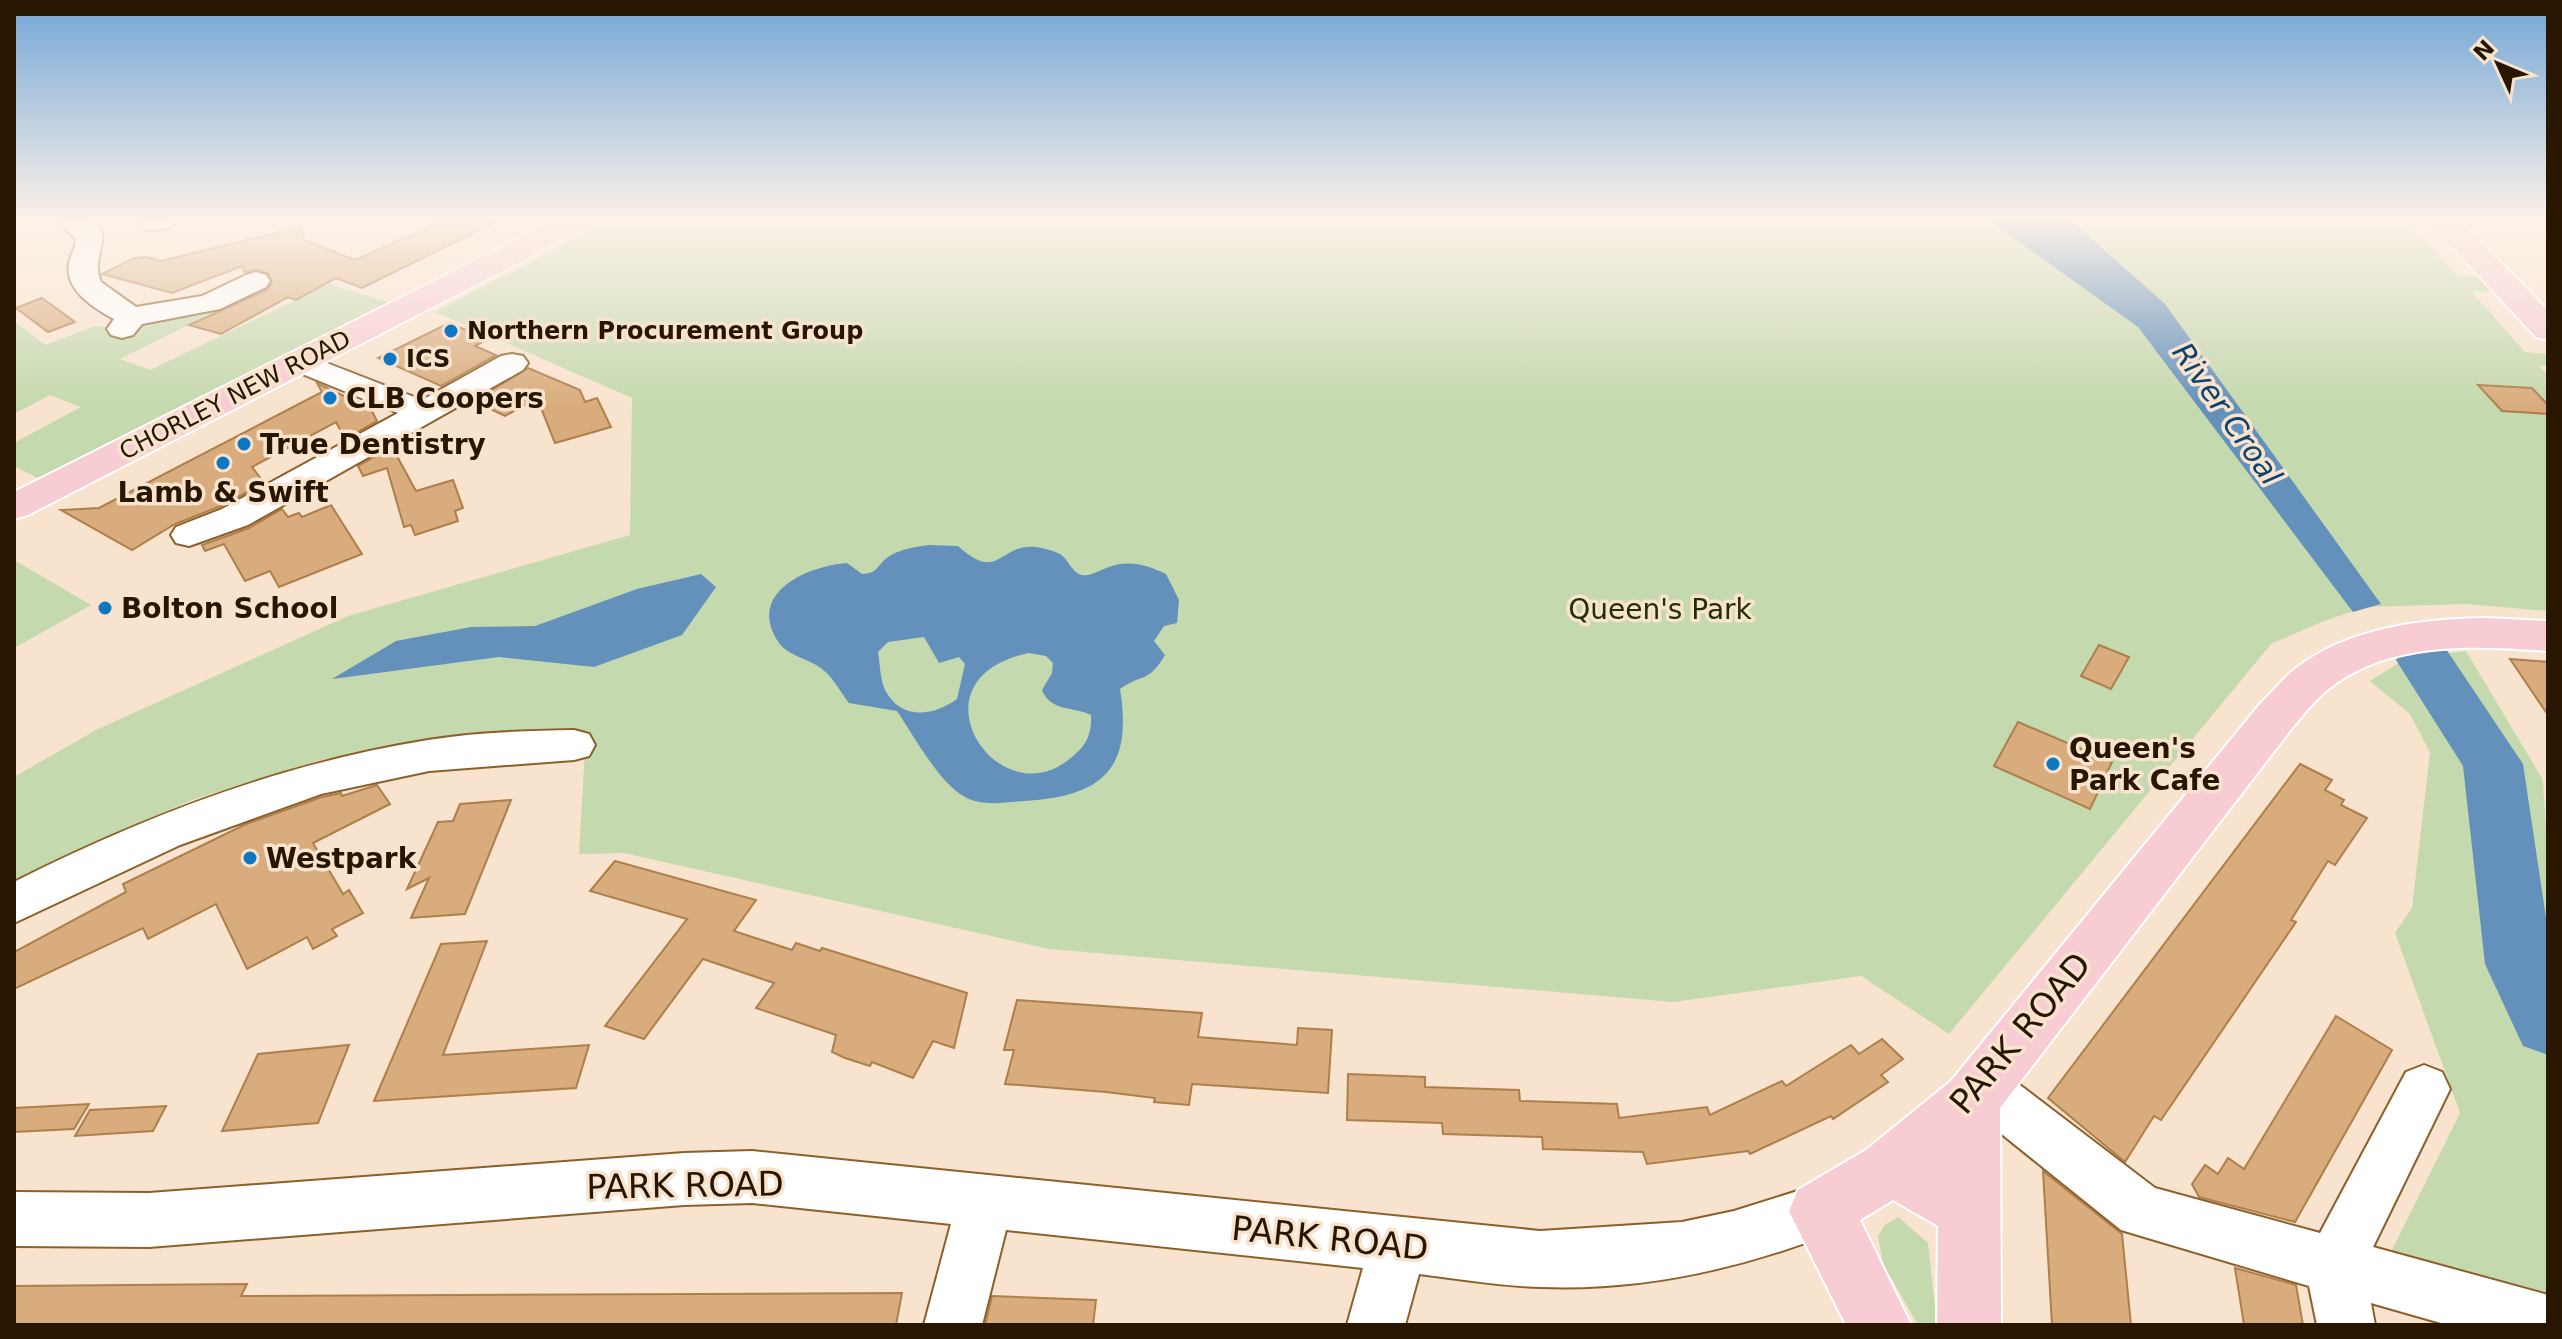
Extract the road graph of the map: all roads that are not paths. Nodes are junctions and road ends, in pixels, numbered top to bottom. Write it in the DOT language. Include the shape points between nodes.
graph roads {
  1 [pos="86,280"];
  2 [pos="461,280"];
  3 [pos="2500,280"];
  4 [pos="256,281"];
  5 [pos="2548,330"];
  6 [pos="301,362"];
  7 [pos="512,363"];
  8 [pos="423,412"];
  9 [pos="14,507"];
  10 [pos="189,535"];
  11 [pos="2548,636"];
  12 [pos="574,745"];
  13 [pos="14,904"];
  14 [pos="2424,1089"];
  15 [pos="1976,1093"];
  16 [pos="1887,1170"];
  17 [pos="985,1203"];
  18 [pos="1820,1211"];
  19 [pos="1971,1213"];
  20 [pos="14,1219"];
  21 [pos="1398,1245"];
  22 [pos="2334,1265"];
  23 [pos="2548,1324"];
  24 [pos="953,1325"];
  25 [pos="1376,1325"];
  26 [pos="1879,1325"];
  27 [pos="1969,1325"];
  28 [pos="2346,1325"];
  1 -- 4 [label="street" via="127,323 210,303"];
  2 -- 6 [label="main road, CHORLEY NEW ROAD"];
  3 -- 5 [label="main road"];
  6 -- 8 [label="street"];
  6 -- 9 [label="main road, CHORLEY NEW ROAD"];
  7 -- 8 [label="street"];
  8 -- 10 [label="street" via="235,517"];
  11 -- 15 [label="main road, PARK ROAD" via="2472,630 2396,640 2314,677 2276,716"];
  12 -- 13 [label="street" via="429,755 316,781 149,838"];
  14 -- 22 [label="street"];
  15 -- 16 [label="main road, PARK ROAD"];
  15 -- 19 [label="main road" via="1968,1145"];
  15 -- 22 [label="street" via="2141,1211"];
  16 -- 18 [label="main road, PARK ROAD"];
  16 -- 19 [label="main road" via="1912,1175"];
  17 -- 20 [label="street, PARK ROAD" via="739,1177 149,1220"];
  17 -- 21 [label="street, PARK ROAD"];
  17 -- 24 [label="street"];
  18 -- 21 [label="street, PARK ROAD" via="1685,1250 1614,1258 1540,1259"];
  18 -- 26 [label="main road"];
  19 -- 27 [label="main road"];
  21 -- 25 [label="street"];
  22 -- 23 [label="street"];
  22 -- 28 [label="street"];
}
